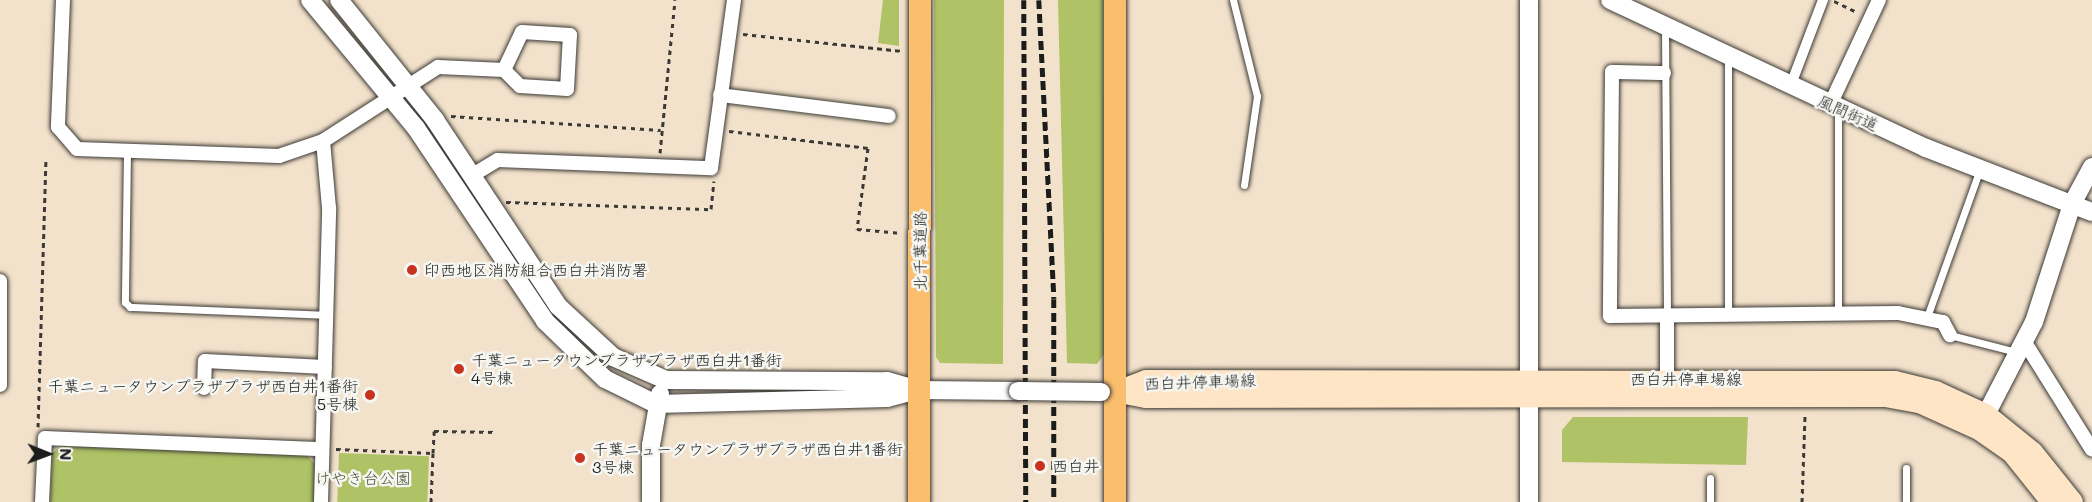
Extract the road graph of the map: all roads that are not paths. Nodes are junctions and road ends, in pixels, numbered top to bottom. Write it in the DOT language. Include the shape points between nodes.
graph roads {
  1 [pos="63,0"];
  2 [pos="310,0"];
  3 [pos="339,0"];
  4 [pos="734,0"];
  5 [pos="920,0"];
  6 [pos="1115,0"];
  7 [pos="1233,0"];
  8 [pos="1529,0"];
  9 [pos="1610,0"];
  10 [pos="1822,0"];
  11 [pos="1879,0"];
  12 [pos="1665,27"];
  13 [pos="1728,57"];
  14 [pos="504,70"];
  15 [pos="1664,73"];
  16 [pos="406,84"];
  17 [pos="1790,87"];
  18 [pos="720,95"];
  19 [pos="390,96"];
  20 [pos="1834,107"];
  21 [pos="889,116"];
  22 [pos="323,141"];
  23 [pos="127,151"];
  24 [pos="2092,167"];
  25 [pos="1980,169"];
  26 [pos="471,176"];
  27 [pos="1244,185"];
  28 [pos="2072,204"];
  29 [pos="2092,212"];
  30 [pos="0,281"];
  31 [pos="1838,313"];
  32 [pos="1728,314"];
  33 [pos="326,315"];
  34 [pos="1666,315"];
  35 [pos="1927,317"];
  36 [pos="1950,335"];
  37 [pos="2021,347"];
  38 [pos="325,366"];
  39 [pos="1667,379"];
  40 [pos="666,380"];
  41 [pos="0,385"];
  42 [pos="204,388"];
  43 [pos="1529,389"];
  44 [pos="926,390"];
  45 [pos="1108,392"];
  46 [pos="656,404"];
  47 [pos="1982,422"];
  48 [pos="328,449"];
  49 [pos="2092,450"];
  50 [pos="1906,468"];
  51 [pos="1710,478"];
  52 [pos="42,502"];
  53 [pos="321,502"];
  54 [pos="651,502"];
  55 [pos="919,502"];
  56 [pos="1115,502"];
  57 [pos="1529,502"];
  58 [pos="1710,502"];
  59 [pos="1906,502"];
  60 [pos="2050,502"];
  61 [pos="2073,502"];
  1 -- 23 [label="street" via="58,127 77,149"];
  2 -- 19 [label="street"];
  3 -- 16 [label="street"];
  4 -- 18 [label="street"];
  5 -- 44 [label="highway, 北千葉道路"];
  6 -- 45 [label="highway"];
  7 -- 27 [label="lane" via="1257,96"];
  8 -- 43 [label="street"];
  9 -- 12 [label="street, 風間街道"];
  10 -- 17 [label="street"];
  11 -- 20 [label="street"];
  12 -- 13 [label="street, 風間街道"];
  12 -- 15 [label="lane"];
  13 -- 17 [label="street, 風間街道"];
  13 -- 32 [label="lane"];
  14 -- 14 [label="street" via="522,32 570,35 567,89 520,86"];
  14 -- 16 [label="street" via="438,67"];
  15 -- 34 [label="lane"];
  15 -- 34 [label="street" via="1612,72 1610,316"];
  16 -- 19 [label="street"];
  16 -- 26 [label="street"];
  17 -- 20 [label="street, 風間街道"];
  18 -- 21 [label="street"];
  18 -- 26 [label="street" via="711,168 498,160"];
  19 -- 22 [label="street"];
  19 -- 46 [label="street" via="556,336 605,379"];
  20 -- 25 [label="street, 風間街道"];
  20 -- 31 [label="lane"];
  22 -- 23 [label="street" via="279,156"];
  22 -- 33 [label="street" via="329,208"];
  23 -- 33 [label="lane" via="125,302 130,307"];
  24 -- 28 [label="street"];
  25 -- 28 [label="street, 風間街道"];
  25 -- 35 [label="lane"];
  26 -- 40 [label="street" via="571,321 613,357"];
  28 -- 29 [label="street, 風間街道"];
  28 -- 37 [label="street"];
  30 -- 41 [label="street"];
  31 -- 32 [label="street"];
  31 -- 35 [label="street"];
  32 -- 34 [label="street"];
  33 -- 38 [label="street"];
  34 -- 39 [label="street"];
  35 -- 36 [label="street" via="1943,322"];
  36 -- 37 [label="lane"];
  37 -- 47 [label="street"];
  37 -- 49 [label="street"];
  38 -- 42 [label="street" via="205,362"];
  38 -- 48 [label="street"];
  39 -- 43 [label="main road, 西白井停車場線"];
  39 -- 47 [label="main road, 西白井停車場線" via="1895,381 1936,391"];
  40 -- 44 [label="street" via="887,381"];
  40 -- 46 [label="street"];
  43 -- 45 [label="main road, 西白井停車場線" via="1146,380"];
  43 -- 47 [label="main road, 西白井停車場線" via="1885,397"];
  43 -- 57 [label="street"];
  44 -- 45 [label="street, bridge"];
  44 -- 46 [label="street" via="887,398"];
  44 -- 55 [label="highway, 北千葉道路"];
  45 -- 56 [label="highway"];
  46 -- 54 [label="street"];
  47 -- 60 [label="main road, 西白井停車場線"];
  47 -- 61 [label="main road, 西白井停車場線" via="2033,452"];
  48 -- 52 [label="street" via="45,438"];
  48 -- 53 [label="street"];
  50 -- 59 [label="lane"];
  51 -- 58 [label="lane"];
}
